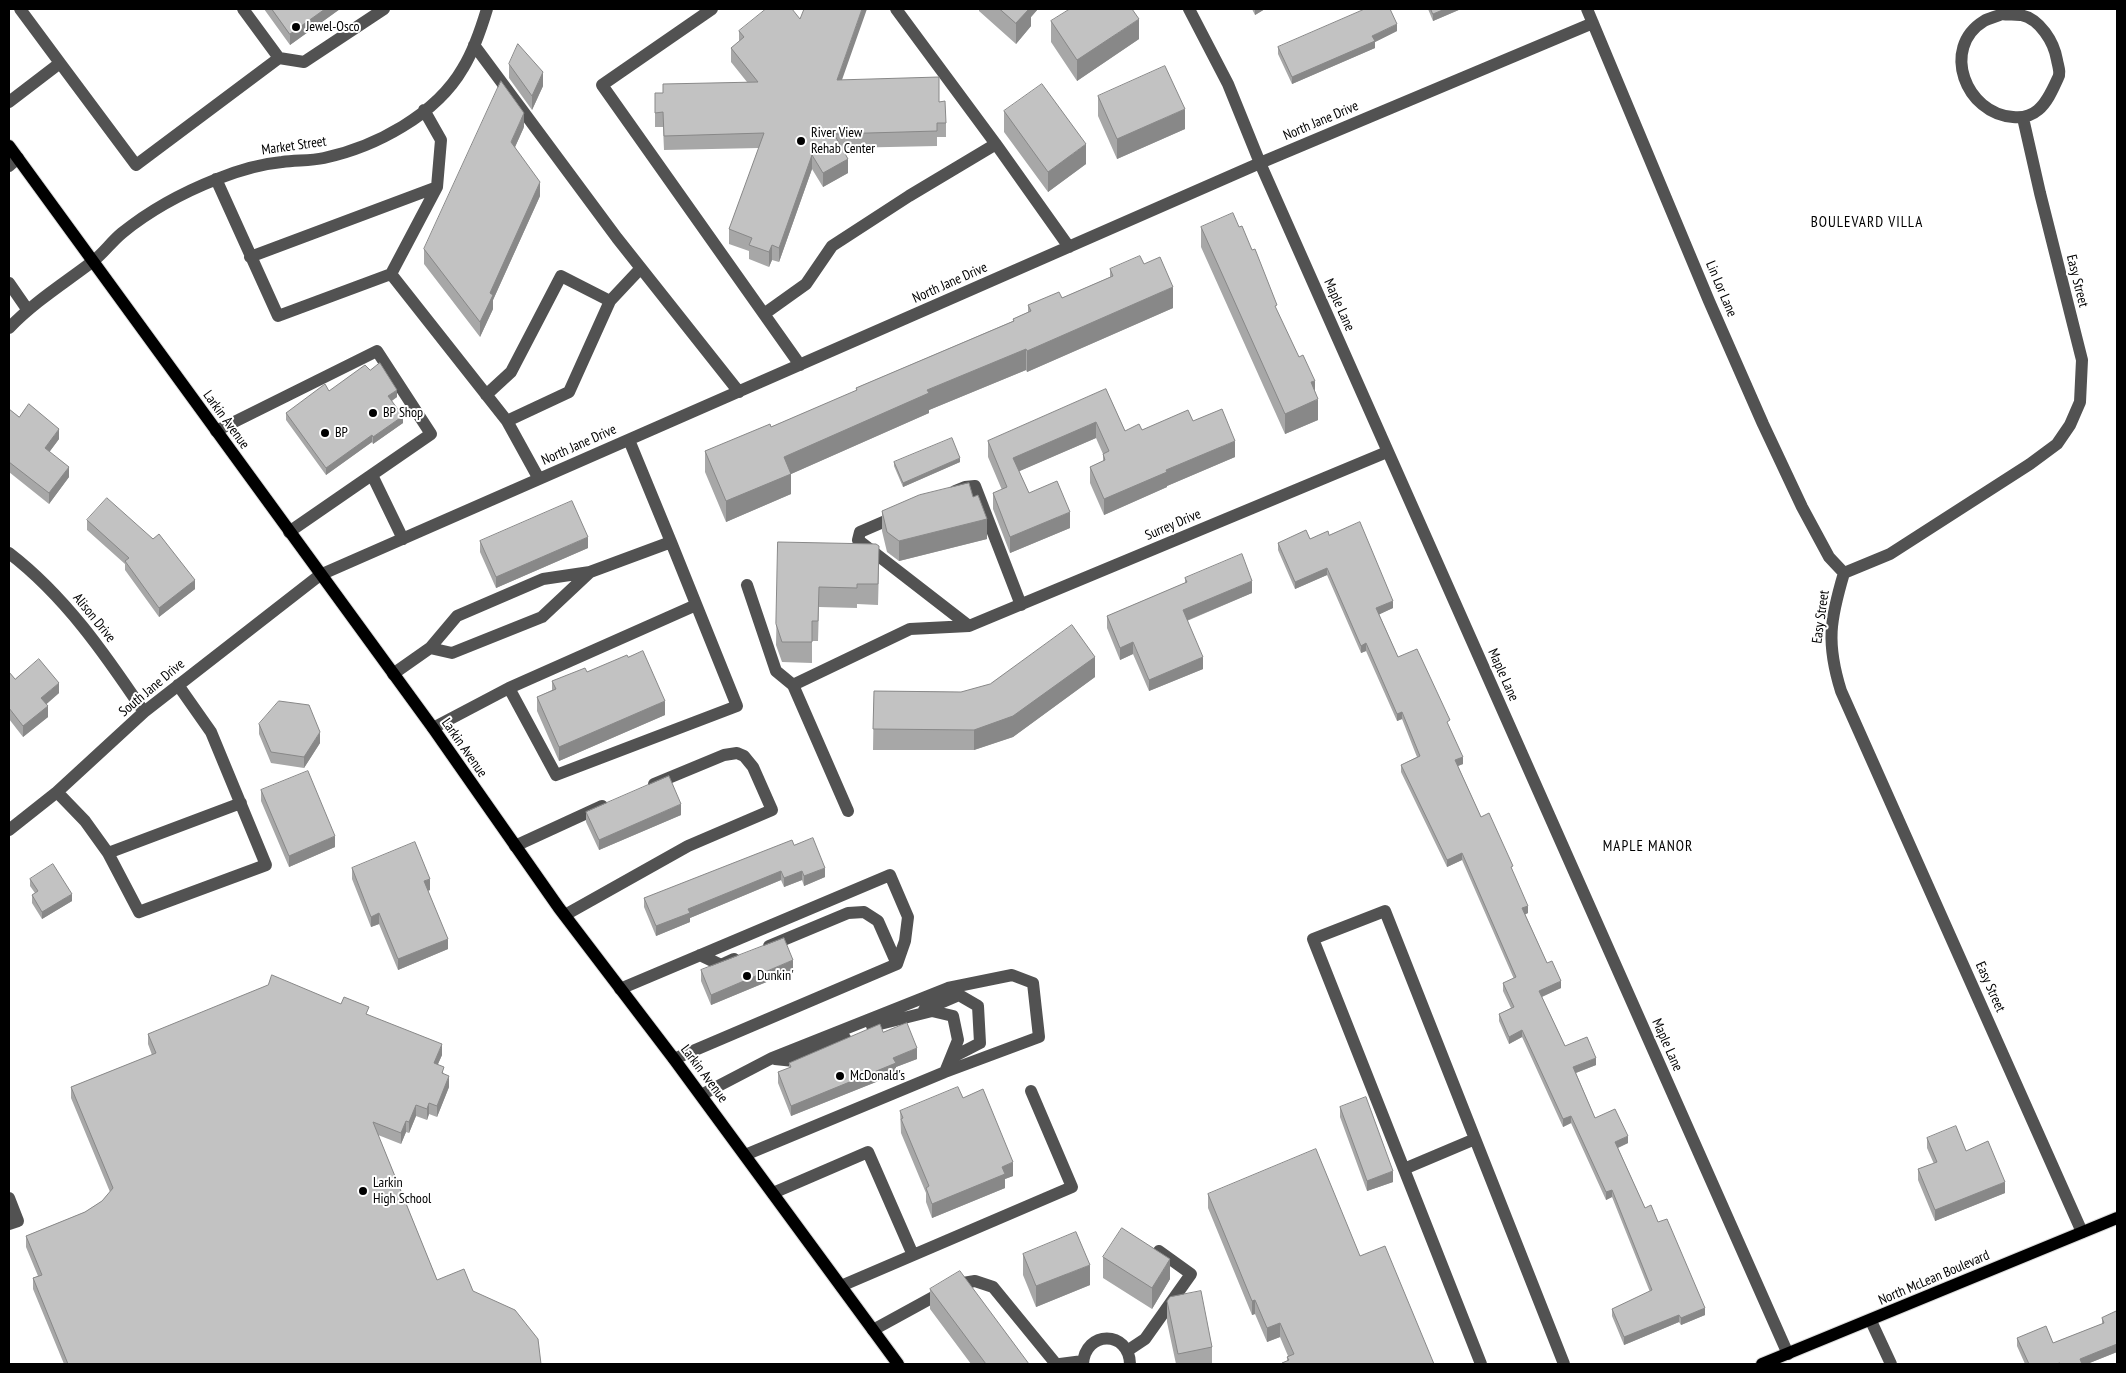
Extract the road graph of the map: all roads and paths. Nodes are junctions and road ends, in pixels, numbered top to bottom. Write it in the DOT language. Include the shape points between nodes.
graph roads {
  1 [pos="20,9"];
  2 [pos="243,9"];
  3 [pos="384,9"];
  4 [pos="487,9"];
  5 [pos="712,9"];
  6 [pos="896,9"];
  7 [pos="1189,9"];
  8 [pos="1587,9"];
  9 [pos="1593,22"];
  10 [pos="474,45"];
  11 [pos="279,58"];
  12 [pos="60,63"];
  13 [pos="9,102"];
  14 [pos="424,110"];
  15 [pos="2023,118"];
  16 [pos="996,144"];
  17 [pos="9,146"];
  18 [pos="13,162"];
  19 [pos="1260,164"];
  20 [pos="216,179"];
  21 [pos="438,187"];
  22 [pos="1069,247"];
  23 [pos="250,257"];
  24 [pos="93,261"];
  25 [pos="641,268"];
  26 [pos="391,274"];
  27 [pos="9,282"];
  28 [pos="610,301"];
  29 [pos="27,309"];
  30 [pos="764,314"];
  31 [pos="9,328"];
  32 [pos="800,365"];
  33 [pos="739,392"];
  34 [pos="486,395"];
  35 [pos="507,421"];
  36 [pos="216,431"];
  37 [pos="629,440"];
  38 [pos="1388,452"];
  39 [pos="372,475"];
  40 [pos="539,479"];
  41 [pos="947,494"];
  42 [pos="912,509"];
  43 [pos="290,532"];
  44 [pos="403,539"];
  45 [pos="671,542"];
  46 [pos="9,553"];
  47 [pos="590,572"];
  48 [pos="1844,573"];
  49 [pos="320,575"];
  50 [pos="747,585"];
  51 [pos="1021,605"];
  52 [pos="696,606"];
  53 [pos="969,626"];
  54 [pos="430,648"];
  55 [pos="393,674"];
  56 [pos="178,684"];
  57 [pos="793,685"];
  58 [pos="509,688"];
  59 [pos="144,712"];
  60 [pos="433,728"];
  61 [pos="644,788"];
  62 [pos="57,792"];
  63 [pos="240,803"];
  64 [pos="610,803"];
  65 [pos="848,811"];
  66 [pos="9,830"];
  67 [pos="515,846"];
  68 [pos="108,853"];
  69 [pos="565,915"];
  70 [pos="700,955"];
  71 [pos="897,964"];
  72 [pos="620,989"];
  73 [pos="911,1016"];
  74 [pos="772,1058"];
  75 [pos="951,1058"];
  76 [pos="674,1059"];
  77 [pos="945,1072"];
  78 [pos="1031,1091"];
  79 [pos="701,1095"];
  80 [pos="1475,1139"];
  81 [pos="745,1156"];
  82 [pos="1404,1168"];
  83 [pos="773,1193"];
  84 [pos="9,1198"];
  85 [pos="2117,1218"];
  86 [pos="9,1224"];
  87 [pos="2082,1232"];
  88 [pos="1159,1251"];
  89 [pos="913,1255"];
  90 [pos="841,1286"];
  91 [pos="1872,1321"];
  92 [pos="873,1330"];
  93 [pos="1127,1351"];
  94 [pos="1788,1354"];
  95 [pos="1083,1362"];
  96 [pos="898,1364"];
  97 [pos="1056,1364"];
  98 [pos="1060,1364"];
  99 [pos="1130,1364"];
  100 [pos="1482,1364"];
  101 [pos="1564,1364"];
  102 [pos="1762,1364"];
  103 [pos="1891,1364"];
  1 -- 12 [label="street"];
  2 -- 11 [label="street"];
  3 -- 11 [label="street" via="304,62"];
  4 -- 10 [label="street, Market Street"];
  5 -- 30 [label="street" via="602,84"];
  6 -- 16 [label="street"];
  7 -- 19 [label="street, Maple Lane" via="1228,84"];
  8 -- 9 [label="street, Lin Lor Lane"];
  9 -- 19 [label="street, North Jane Drive"];
  9 -- 48 [label="street, Lin Lor Lane" via="1763,424 1829,557"];
  10 -- 14 [label="street, Market Street" via="452,84"];
  10 -- 25 [label="street"];
  11 -- 12 [label="street" via="136,165"];
  12 -- 13 [label="street"];
  14 -- 20 [label="street, Market Street" via="413,121 389,134 343,153 265,164"];
  14 -- 21 [label="street" via="441,140"];
  15 -- 15 [label="street" via="2038,110 2060,75 2051,40 2038,24 2022,15 2002,14 1984,21 1970,33 1961,53 1963,76 1970,94 1986,108 2002,117"];
  15 -- 48 [label="street, Easy Street" via="2082,360 2080,402 2057,444 2030,464 1890,554"];
  16 -- 22 [label="street"];
  16 -- 30 [label="street" via="832,246 806,284"];
  17 -- 18 [label="main road, Larkin Avenue"];
  18 -- 24 [label="main road, Larkin Avenue"];
  19 -- 22 [label="street, North Jane Drive"];
  19 -- 38 [label="street, Maple Lane"];
  20 -- 23 [label="street"];
  20 -- 24 [label="street, Market Street" via="155,210 122,233"];
  21 -- 23 [label="street"];
  21 -- 26 [label="street"];
  22 -- 32 [label="street, North Jane Drive"];
  23 -- 26 [label="street" via="278,316"];
  24 -- 29 [label="street, Market Street"];
  24 -- 36 [label="main road, Larkin Avenue"];
  25 -- 28 [label="street"];
  25 -- 33 [label="street"];
  26 -- 34 [label="street"];
  27 -- 29 [label="street"];
  28 -- 34 [label="street" via="561,276 511,372"];
  28 -- 35 [label="street" via="569,392"];
  29 -- 31 [label="street, Market Street"];
  30 -- 32 [label="street"];
  32 -- 33 [label="street, North Jane Drive"];
  33 -- 37 [label="street, North Jane Drive"];
  34 -- 35 [label="street"];
  35 -- 40 [label="street"];
  36 -- 39 [label="street" via="377,351 431,434"];
  36 -- 43 [label="main road, Larkin Avenue"];
  37 -- 40 [label="street, North Jane Drive"];
  37 -- 45 [label="street"];
  38 -- 51 [label="street, Surrey Drive"];
  38 -- 94 [label="street, Maple Lane"];
  39 -- 43 [label="street"];
  39 -- 44 [label="street"];
  40 -- 44 [label="street, North Jane Drive"];
  41 -- 51 [label="street" via="975,486"];
  42 -- 53 [label="street" via="860,532 858,540"];
  43 -- 49 [label="main road, Larkin Avenue"];
  44 -- 49 [label="street, North Jane Drive"];
  45 -- 47 [label="street"];
  45 -- 52 [label="street"];
  46 -- 59 [label="street, Alison Drive" via="62,601 103,652"];
  47 -- 54 [label="street" via="543,579 457,616"];
  47 -- 54 [label="street" via="542,617 452,653"];
  48 -- 87 [label="street, Easy Street" via="1835,603 1830,642 1841,691"];
  49 -- 55 [label="main road, Larkin Avenue"];
  49 -- 56 [label="street, South Jane Drive"];
  50 -- 57 [label="street" via="776,671"];
  51 -- 53 [label="street, Surrey Drive"];
  52 -- 58 [label="street"];
  52 -- 58 [label="street" via="737,706 556,775"];
  53 -- 57 [label="street, Surrey Drive" via="910,629"];
  54 -- 55 [label="street"];
  55 -- 60 [label="main road, Larkin Avenue"];
  56 -- 59 [label="street, South Jane Drive"];
  56 -- 63 [label="street" via="211,732"];
  57 -- 65 [label="street"];
  58 -- 60 [label="street"];
  59 -- 62 [label="street, South Jane Drive"];
  60 -- 67 [label="main road, Larkin Avenue"];
  61 -- 69 [label="street" via="724,755 737,753 753,767 772,810 688,846"];
  62 -- 66 [label="street, South Jane Drive"];
  62 -- 68 [label="street" via="85,821"];
  63 -- 68 [label="street"];
  63 -- 68 [label="street" via="266,865 139,912"];
  64 -- 67 [label="street"];
  67 -- 69 [label="main road, Larkin Avenue"];
  69 -- 72 [label="main road, Larkin Avenue"];
  70 -- 71 [label="street" via="721,964 848,914 864,912 878,921"];
  70 -- 71 [label="street" via="890,875 908,917 905,941"];
  70 -- 72 [label="street"];
  71 -- 76 [label="street"];
  72 -- 76 [label="main road, Larkin Avenue"];
  73 -- 74 [label="street" via="873,1025 794,1060"];
  73 -- 75 [label="street" via="932,1011 953,1016 958,1040"];
  73 -- 75 [label="street" via="959,995 978,1006 980,1043"];
  74 -- 77 [label="street" via="948,988 1012,975 1033,983 1039,1037"];
  74 -- 79 [label="street"];
  75 -- 77 [label="street"];
  76 -- 79 [label="main road, Larkin Avenue"];
  77 -- 81 [label="street"];
  78 -- 89 [label="street" via="1072,1187"];
  79 -- 81 [label="main road, Larkin Avenue"];
  80 -- 82 [label="street"];
  80 -- 82 [label="street" via="1385,911 1313,939"];
  80 -- 101 [label="street"];
  81 -- 83 [label="main road, Larkin Avenue"];
  82 -- 100 [label="street"];
  83 -- 89 [label="street" via="868,1152"];
  83 -- 90 [label="main road, Larkin Avenue"];
  84 -- 86 [label="street" via="18,1221"];
  85 -- 87 [label="main road, North McLean Boulevard"];
  87 -- 91 [label="main road, North McLean Boulevard"];
  88 -- 93 [label="street" via="1191,1274 1145,1339"];
  89 -- 90 [label="street"];
  90 -- 92 [label="main road, Larkin Avenue"];
  91 -- 94 [label="main road, North McLean Boulevard"];
  91 -- 103 [label="street"];
  92 -- 96 [label="main road, Larkin Avenue"];
  92 -- 97 [label="street" via="957,1284 975,1281 994,1287"];
  93 -- 95 [label="street" via="1119,1342 1105,1338 1086,1349"];
  93 -- 99 [label="street"];
  94 -- 102 [label="main road, North McLean Boulevard"];
  95 -- 98 [label="street"];
}
